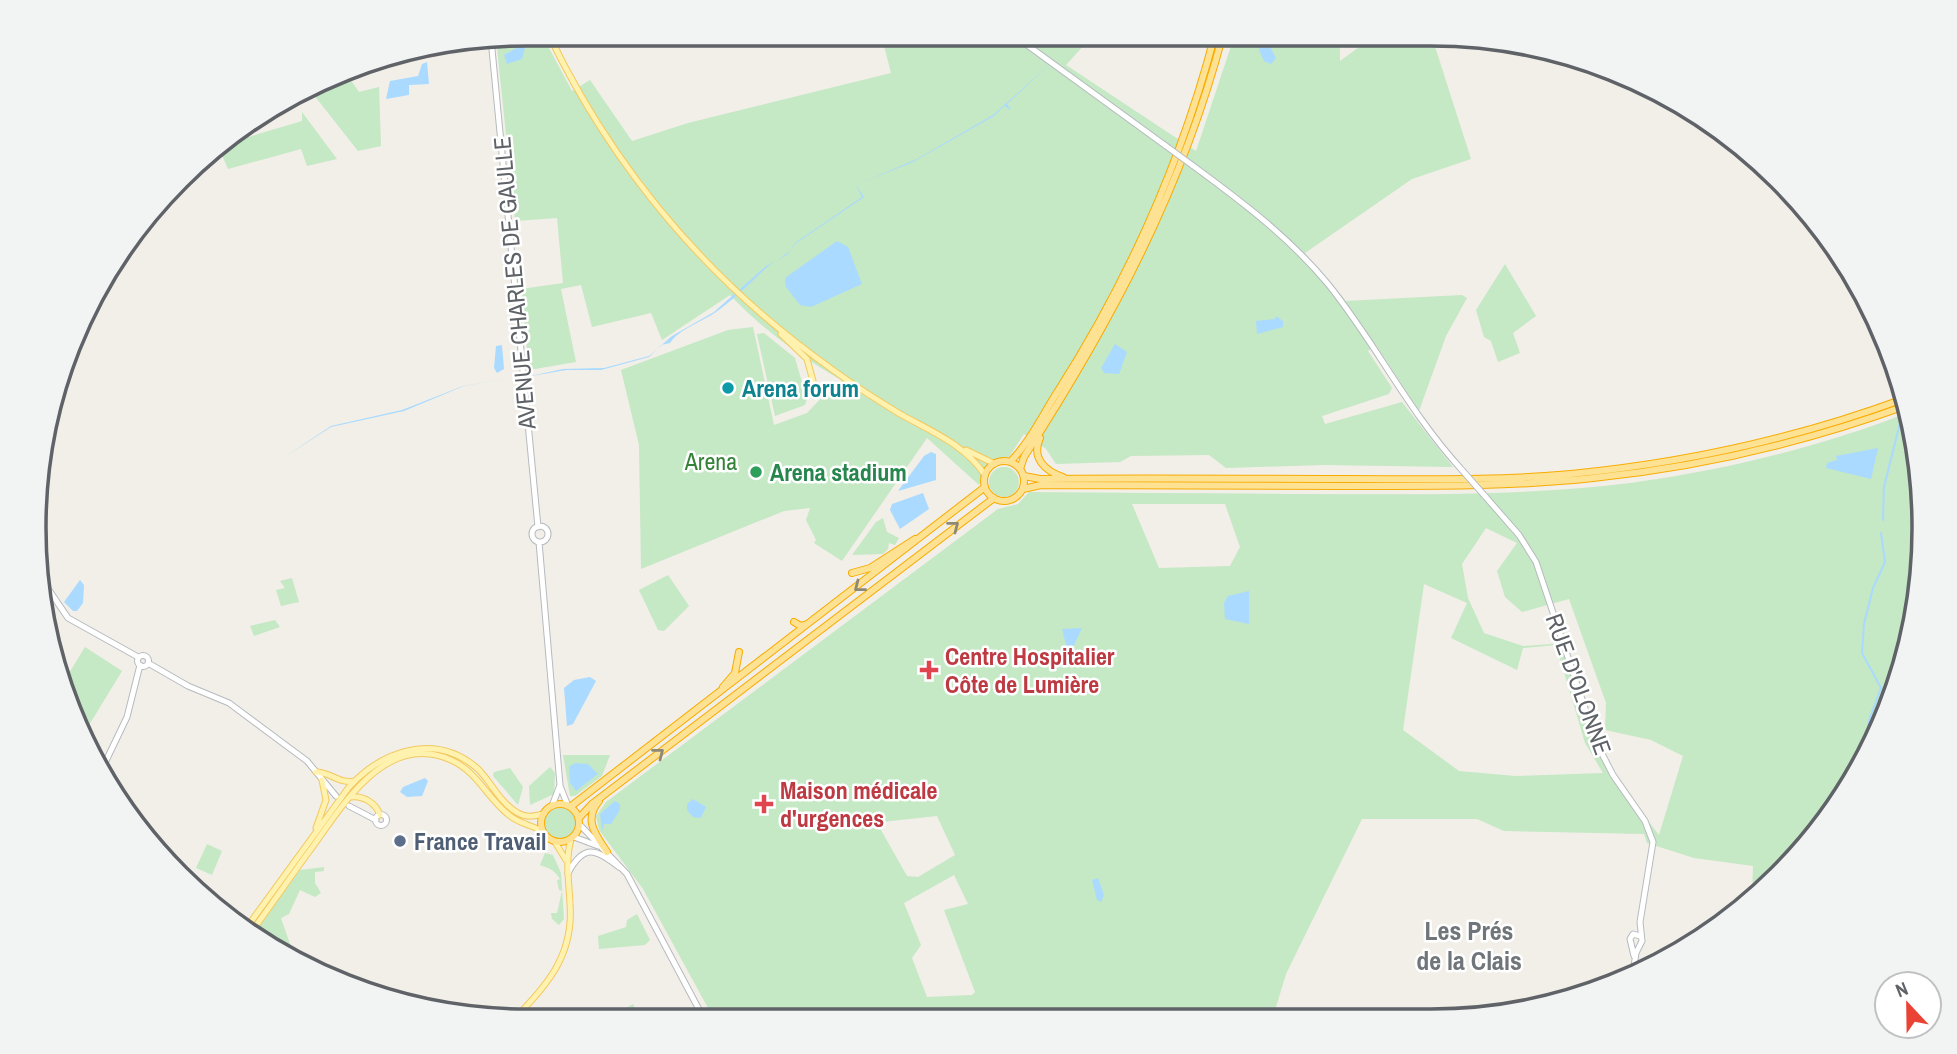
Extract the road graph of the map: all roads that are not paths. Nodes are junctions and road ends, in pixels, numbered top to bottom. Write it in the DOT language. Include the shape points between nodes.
graph roads {
  1 [pos="555,46"];
  2 [pos="1028,46"];
  3 [pos="1211,46"];
  4 [pos="1219,46"];
  5 [pos="492,47"];
  6 [pos="775,326"];
  7 [pos="813,381"];
  8 [pos="851,383"];
  9 [pos="823,390"];
  10 [pos="1896,404"];
  11 [pos="1896,405"];
  12 [pos="1054,410"];
  13 [pos="955,445"];
  14 [pos="1010,462"];
  15 [pos="995,464"];
  16 [pos="1022,472"];
  17 [pos="985,475"];
  18 [pos="1068,478"];
  19 [pos="985,487"];
  20 [pos="1023,489"];
  21 [pos="994,498"];
  22 [pos="952,515"];
  23 [pos="538,527"];
  24 [pos="539,542"];
  25 [pos="852,573"];
  26 [pos="50,592"];
  27 [pos="824,614"];
  28 [pos="794,622"];
  29 [pos="739,652"];
  30 [pos="138,657"];
  31 [pos="148,663"];
  32 [pos="140,665"];
  33 [pos="682,722"];
  34 [pos="106,761"];
  35 [pos="317,772"];
  36 [pos="322,780"];
  37 [pos="358,783"];
  38 [pos="560,785"];
  39 [pos="605,795"];
  40 [pos="336,796"];
  41 [pos="349,797"];
  42 [pos="362,797"];
  43 [pos="349,806"];
  44 [pos="552,806"];
  45 [pos="569,806"];
  46 [pos="544,814"];
  47 [pos="378,817"];
  48 [pos="579,821"];
  49 [pos="542,831"];
  50 [pos="314,834"];
  51 [pos="573,838"];
  52 [pos="555,842"];
  53 [pos="605,850"];
  54 [pos="566,860"];
  55 [pos="568,873"];
  56 [pos="627,874"];
  57 [pos="251,921"];
  58 [pos="256,925"];
  59 [pos="1637,935"];
  60 [pos="1635,945"];
  61 [pos="1634,963"];
  62 [pos="524,1009"];
  63 [pos="700,1009"];
  1 -- 6 [label="main road" via="603,135 643,190 693,250"];
  2 -- 59 [label="street, RUE D'OLONNE, bridge" via="1258,214 1326,282 1420,422 1519,535 1536,562 1597,744 1649,829 1653,853"];
  3 -- 14 [label="highway" via="1184,136 1143,236 1068,376"];
  4 -- 12 [label="highway" via="1188,147 1155,227 1106,325"];
  5 -- 23 [label="street, AVENUE CHARLES DE GAULLE"];
  6 -- 7 [label="main road" via="807,359"];
  6 -- 8 [label="main road"];
  8 -- 9 [label="main road"];
  8 -- 13 [label="main road"];
  10 -- 18 [label="highway" via="1732,449 1573,474 1470,479"];
  11 -- 20 [label="highway" via="1809,437 1734,456 1573,480 1471,486 1041,485"];
  12 -- 16 [label="highway" via="1024,457"];
  12 -- 18 [label="highway" via="1038,443 1038,454 1049,472"];
  13 -- 15 [label="main road"];
  13 -- 17 [label="main road"];
  14 -- 15 [label="highway"];
  14 -- 16 [label="highway"];
  15 -- 17 [label="highway"];
  16 -- 18 [label="highway"];
  16 -- 20 [label="highway"];
  17 -- 19 [label="highway"];
  19 -- 21 [label="highway"];
  19 -- 22 [label="highway"];
  20 -- 21 [label="highway" via="1010,500"];
  39 -- 21 [label="highway, one-way"];
  22 -- 25 [label="highway" via="876,564"];
  22 -- 27 [label="highway, one-way"];
  23 -- 24 [label="street" via="532,535"];
  23 -- 24 [label="street" via="547,532 546,539"];
  24 -- 38 [label="street"];
  26 -- 30 [label="street" via="68,618"];
  27 -- 28 [label="highway" via="802,626"];
  27 -- 33 [label="highway"];
  29 -- 33 [label="highway" via="733,677"];
  30 -- 31 [label="street" via="145,656"];
  30 -- 32 [label="street"];
  31 -- 32 [label="street"];
  31 -- 35 [label="street" via="223,699"];
  32 -- 34 [label="street" via="127,717"];
  33 -- 45 [label="highway"];
  35 -- 36 [label="street"];
  35 -- 37 [label="main road" via="340,782"];
  36 -- 40 [label="street"];
  36 -- 50 [label="main road" via="326,800"];
  37 -- 41 [label="main road"];
  37 -- 42 [label="main road"];
  37 -- 46 [label="main road" via="375,764 398,752 440,750 472,764 516,812 529,817"];
  37 -- 49 [label="main road" via="400,758 447,758 474,775 511,817"];
  37 -- 50 [label="main road"];
  38 -- 44 [label="street"];
  38 -- 45 [label="street"];
  39 -- 48 [label="highway"];
  39 -- 53 [label="highway" via="591,818"];
  41 -- 42 [label="main road"];
  41 -- 58 [label="main road"];
  42 -- 47 [label="main road" via="378,809"];
  43 -- 47 [label="street"];
  44 -- 45 [label="highway"];
  44 -- 46 [label="highway"];
  45 -- 48 [label="highway"];
  46 -- 49 [label="highway"];
  48 -- 51 [label="highway"];
  48 -- 53 [label="street"];
  49 -- 52 [label="highway"];
  50 -- 57 [label="main road"];
  51 -- 52 [label="highway"];
  51 -- 53 [label="street"];
  51 -- 54 [label="main road"];
  52 -- 54 [label="main road"];
  53 -- 56 [label="street"];
  54 -- 55 [label="main road"];
  55 -- 56 [label="street" via="579,856 593,851"];
  55 -- 62 [label="main road" via="571,919 565,954 550,981"];
  56 -- 63 [label="street"];
  59 -- 60 [label="street, RUE D'OLONNE" via="1642,941"];
  59 -- 60 [label="street, RUE D'OLONNE" via="1629,940"];
  60 -- 61 [label="street, RUE D'OLONNE"];
}
